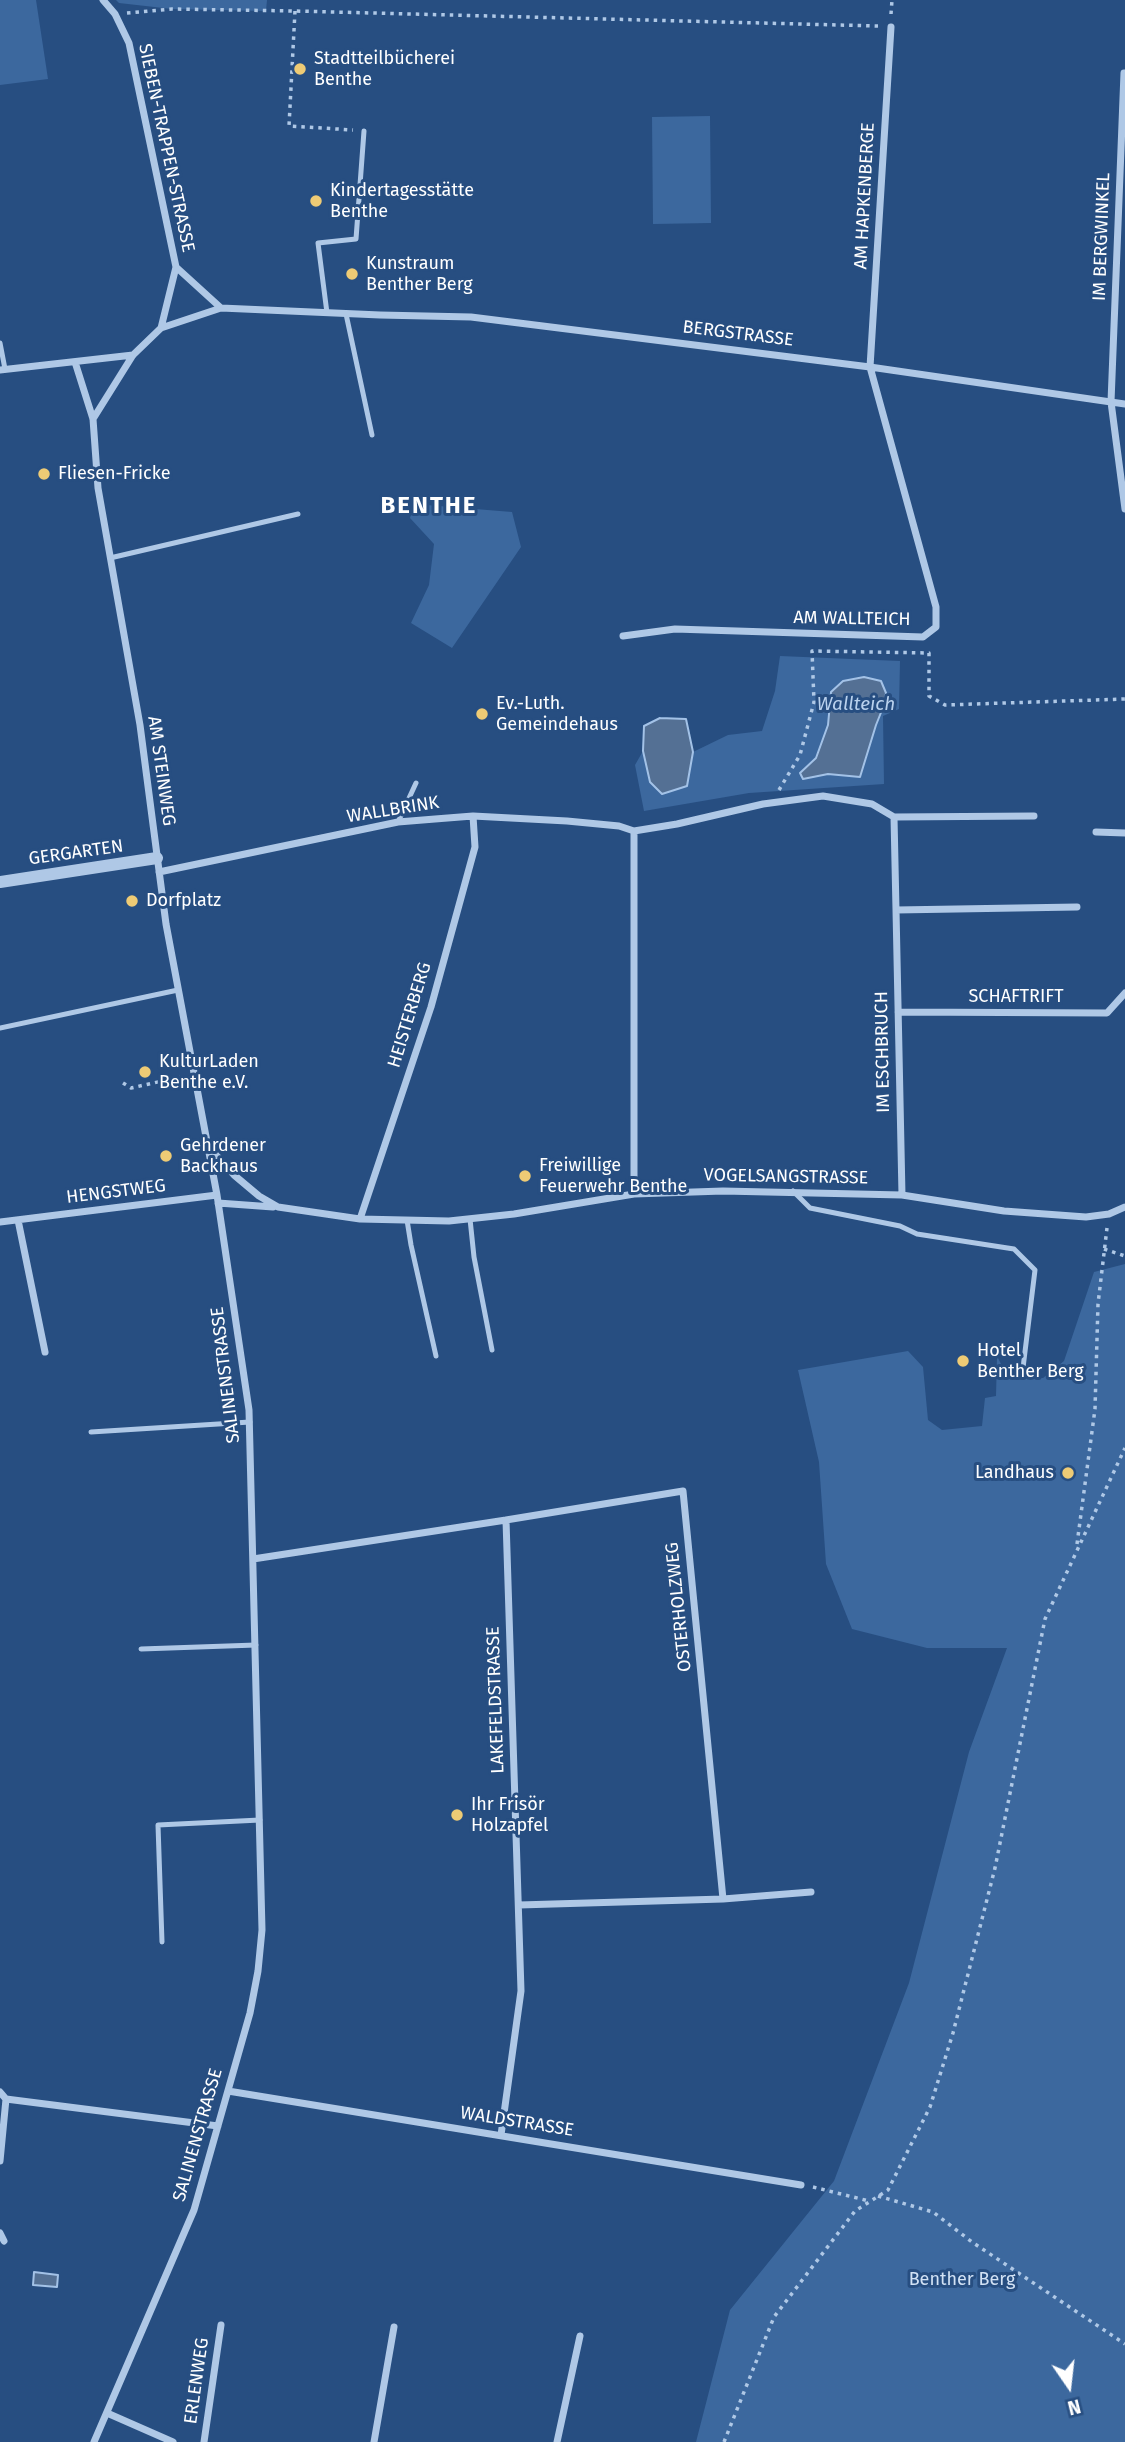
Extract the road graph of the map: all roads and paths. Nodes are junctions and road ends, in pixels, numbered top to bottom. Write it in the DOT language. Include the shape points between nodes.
graph roads {
  1 [pos="103,0"];
  2 [pos="295,11"];
  3 [pos="115,14"];
  4 [pos="891,27"];
  5 [pos="1124,73"];
  6 [pos="364,131"];
  7 [pos="176,267"];
  8 [pos="220,308"];
  9 [pos="327,313"];
  10 [pos="346,314"];
  11 [pos="161,328"];
  12 [pos="0,343"];
  13 [pos="133,355"];
  14 [pos="75,362"];
  15 [pos="870,367"];
  16 [pos="2,369"];
  17 [pos="1111,402"];
  18 [pos="1125,404"];
  19 [pos="93,419"];
  20 [pos="372,435"];
  21 [pos="1125,509"];
  22 [pos="299,514"];
  23 [pos="110,558"];
  24 [pos="623,636"];
  25 [pos="1125,699"];
  26 [pos="416,783"];
  27 [pos="770,803"];
  28 [pos="473,816"];
  29 [pos="1034,816"];
  30 [pos="894,817"];
  31 [pos="398,822"];
  32 [pos="634,831"];
  33 [pos="1096,832"];
  34 [pos="1125,832"];
  35 [pos="157,858"];
  36 [pos="159,872"];
  37 [pos="0,882"];
  38 [pos="1077,907"];
  39 [pos="895,910"];
  40 [pos="178,990"];
  41 [pos="1125,993"];
  42 [pos="898,1012"];
  43 [pos="0,1028"];
  44 [pos="180,1077"];
  45 [pos="123,1083"];
  46 [pos="208,1145"];
  47 [pos="793,1191"];
  48 [pos="634,1194"];
  49 [pos="902,1195"];
  50 [pos="217,1199"];
  51 [pos="278,1207"];
  52 [pos="1125,1207"];
  53 [pos="1109,1214"];
  54 [pos="360,1219"];
  55 [pos="470,1219"];
  56 [pos="18,1220"];
  57 [pos="407,1220"];
  58 [pos="0,1222"];
  59 [pos="1103,1248"];
  60 [pos="1125,1256"];
  61 [pos="492,1350"];
  62 [pos="45,1352"];
  63 [pos="436,1356"];
  64 [pos="1023,1368"];
  65 [pos="250,1422"];
  66 [pos="91,1432"];
  67 [pos="1125,1448"];
  68 [pos="506,1520"];
  69 [pos="1076,1549"];
  70 [pos="253,1559"];
  71 [pos="256,1645"];
  72 [pos="141,1649"];
  73 [pos="260,1820"];
  74 [pos="811,1892"];
  75 [pos="723,1899"];
  76 [pos="519,1905"];
  77 [pos="162,1942"];
  78 [pos="228,2091"];
  79 [pos="3,2095"];
  80 [pos="218,2126"];
  81 [pos="501,2135"];
  82 [pos="0,2161"];
  83 [pos="801,2185"];
  84 [pos="878,2196"];
  85 [pos="869,2202"];
  86 [pos="0,2233"];
  87 [pos="4,2241"];
  88 [pos="221,2325"];
  89 [pos="394,2327"];
  90 [pos="580,2336"];
  91 [pos="1125,2344"];
  92 [pos="107,2413"];
  93 [pos="94,2442"];
  94 [pos="173,2442"];
  95 [pos="204,2442"];
  96 [pos="374,2442"];
  97 [pos="557,2442"];
  98 [pos="724,2442"];
  1 -- 3 [label="street, SIEBEN-TRAPPEN-STRASSE"];
  2 -- 3 [label="path" via="173,9"];
  2 -- 4 [label="path"];
  2 -- 6 [label="path" via="289,126"];
  3 -- 7 [label="street, SIEBEN-TRAPPEN-STRASSE" via="129,43"];
  4 -- 15 [label="street, AM HAPKENBERGE"];
  5 -- 17 [label="street, IM BERGWINKEL"];
  6 -- 9 [label="lane" via="356,239 318,243"];
  7 -- 8 [label="street"];
  7 -- 11 [label="street"];
  8 -- 9 [label="street, BERGSTRASSE"];
  8 -- 11 [label="street, BERGSTRASSE"];
  9 -- 10 [label="street, BERGSTRASSE"];
  10 -- 15 [label="street, BERGSTRASSE" via="471,317"];
  10 -- 20 [label="lane"];
  11 -- 13 [label="street"];
  12 -- 16 [label="lane"];
  13 -- 14 [label="street"];
  13 -- 19 [label="street"];
  14 -- 16 [label="street"];
  14 -- 19 [label="street, AM STEINWEG"];
  15 -- 17 [label="street, BERGSTRASSE"];
  15 -- 24 [label="street, AM WALLTEICH" via="936,607 936,626 923,637 675,629"];
  17 -- 18 [label="street, BERGSTRASSE"];
  17 -- 21 [label="street, IM BERGWINKEL"];
  19 -- 23 [label="street, AM STEINWEG"];
  22 -- 23 [label="lane"];
  23 -- 35 [label="street, AM STEINWEG" via="140,725"];
  25 -- 27 [label="path" via="945,705 929,696 929,653 812,651 814,702 800,755"];
  26 -- 31 [label="lane"];
  27 -- 30 [label="street, WALLBRINK" via="823,796 872,804"];
  27 -- 32 [label="street, WALLBRINK"];
  28 -- 31 [label="street, WALLBRINK"];
  28 -- 32 [label="street, WALLBRINK" via="567,821"];
  28 -- 54 [label="street, HEISTERBERG" via="475,847 431,1007"];
  29 -- 30 [label="street"];
  30 -- 39 [label="street, IM ESCHBRUCH"];
  31 -- 36 [label="street, WALLBRINK"];
  32 -- 48 [label="street"];
  33 -- 34 [label="street"];
  35 -- 36 [label="street, AM STEINWEG"];
  35 -- 37 [label="street, GERGARTEN"];
  36 -- 40 [label="street, AM STEINWEG"];
  38 -- 39 [label="street"];
  39 -- 42 [label="street, IM ESCHBRUCH"];
  40 -- 43 [label="lane"];
  40 -- 46 [label="street, AM STEINWEG"];
  41 -- 42 [label="street, SCHAFTRIFT" via="1107,1013"];
  42 -- 49 [label="street, IM ESCHBRUCH"];
  44 -- 45 [label="path" via="131,1088"];
  46 -- 50 [label="street, SALINENSTRASSE"];
  46 -- 51 [label="street, VOGELSANGSTRASSE" via="234,1175"];
  47 -- 48 [label="street, VOGELSANGSTRASSE"];
  47 -- 49 [label="street, VOGELSANGSTRASSE"];
  47 -- 64 [label="lane" via="810,1208 900,1226 917,1234 1014,1249 1035,1270"];
  48 -- 55 [label="street, VOGELSANGSTRASSE"];
  49 -- 53 [label="street, VOGELSANGSTRASSE" via="1004,1211 1086,1217"];
  50 -- 51 [label="street, VOGELSANGSTRASSE"];
  50 -- 56 [label="street, HENGSTWEG"];
  50 -- 65 [label="street, SALINENSTRASSE"];
  51 -- 54 [label="street, VOGELSANGSTRASSE"];
  52 -- 53 [label="street, VOGELSANGSTRASSE"];
  53 -- 59 [label="path"];
  54 -- 57 [label="street, VOGELSANGSTRASSE"];
  55 -- 57 [label="street, VOGELSANGSTRASSE"];
  55 -- 61 [label="lane"];
  56 -- 58 [label="street, HENGSTWEG"];
  56 -- 62 [label="street"];
  57 -- 63 [label="lane"];
  59 -- 60 [label="path"];
  59 -- 69 [label="path" via="1095,1409"];
  65 -- 66 [label="lane"];
  65 -- 70 [label="street, SALINENSTRASSE"];
  67 -- 69 [label="path"];
  68 -- 70 [label="street"];
  68 -- 75 [label="street, OSTERHOLZWEG" via="684,1491"];
  68 -- 76 [label="street, LAKEFELDSTRASSE"];
  69 -- 84 [label="path" via="1045,1619 995,1868 949,2045 930,2107 888,2190"];
  70 -- 71 [label="street, SALINENSTRASSE"];
  71 -- 72 [label="lane"];
  71 -- 73 [label="street, SALINENSTRASSE"];
  73 -- 77 [label="lane" via="158,1825"];
  73 -- 78 [label="street, SALINENSTRASSE" via="258,1971"];
  74 -- 75 [label="street"];
  75 -- 76 [label="street"];
  76 -- 81 [label="street, LAKEFELDSTRASSE" via="521,1991"];
  78 -- 80 [label="street, SALINENSTRASSE"];
  78 -- 81 [label="street, WALDSTRASSE"];
  79 -- 80 [label="street"];
  79 -- 82 [label="street"];
  80 -- 92 [label="street, SALINENSTRASSE" via="184,2237"];
  81 -- 83 [label="street, WALDSTRASSE"];
  83 -- 85 [label="path"];
  84 -- 85 [label="path"];
  84 -- 91 [label="path" via="933,2212"];
  85 -- 98 [label="path" via="855,2211 774,2317"];
  86 -- 87 [label="street"];
  88 -- 95 [label="street, ERLENWEG"];
  89 -- 96 [label="street"];
  90 -- 97 [label="street"];
  92 -- 93 [label="street, SALINENSTRASSE"];
  92 -- 94 [label="street"];
}
